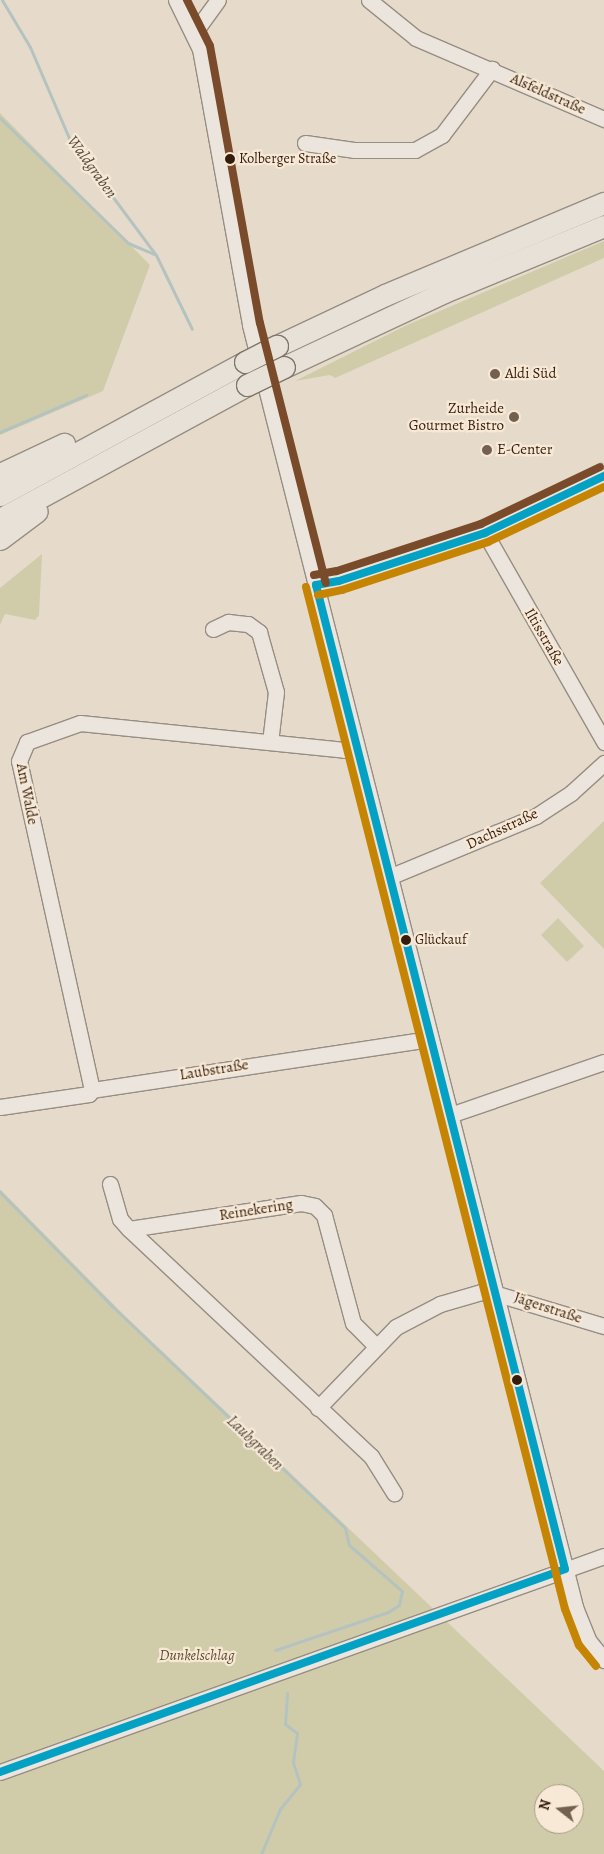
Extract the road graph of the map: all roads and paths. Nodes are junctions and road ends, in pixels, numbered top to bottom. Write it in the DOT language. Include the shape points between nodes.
graph roads {
  1 [pos="176,0"];
  2 [pos="218,0"];
  3 [pos="369,0"];
  4 [pos="192,30"];
  5 [pos="492,69"];
  6 [pos="604,119"];
  7 [pos="305,143"];
  8 [pos="604,203"];
  9 [pos="604,226"];
  10 [pos="106,435"];
  11 [pos="82,473"];
  12 [pos="0,474"];
  13 [pos="604,476"];
  14 [pos="0,495"];
  15 [pos="0,519"];
  16 [pos="485,533"];
  17 [pos="0,540"];
  18 [pos="316,585"];
  19 [pos="213,629"];
  20 [pos="270,742"];
  21 [pos="604,742"];
  22 [pos="356,748"];
  23 [pos="604,763"];
  24 [pos="389,877"];
  25 [pos="430,1039"];
  26 [pos="604,1062"];
  27 [pos="92,1090"];
  28 [pos="0,1107"];
  29 [pos="450,1115"];
  30 [pos="110,1184"];
  31 [pos="129,1229"];
  32 [pos="494,1293"];
  33 [pos="604,1326"];
  34 [pos="376,1346"];
  35 [pos="318,1408"];
  36 [pos="394,1493"];
  37 [pos="604,1556"];
  38 [pos="565,1569"];
  39 [pos="604,1660"];
  40 [pos="0,1772"];
  1 -- 4 [label="street, Jägerstraße"];
  2 -- 4 [label="street" via="199,26"];
  3 -- 5 [label="street, Alsfeldstraße" via="416,38"];
  4 -- 18 [label="street, Jägerstraße" via="200,49 250,325"];
  5 -- 6 [label="street, Alsfeldstraße"];
  5 -- 7 [label="street, Alsfeldstraße" via="442,135 420,148 405,152 354,150"];
  8 -- 10 [label="highway, bridge" via="394,291 244,362"];
  9 -- 11 [label="highway, bridge" via="444,292 284,367"];
  10 -- 12 [label="highway" via="67,442"];
  10 -- 14 [label="highway"];
  11 -- 15 [label="highway"];
  11 -- 17 [label="highway"];
  13 -- 16 [label="street"];
  16 -- 18 [label="street" via="339,581"];
  16 -- 21 [label="street, Iltisstraße"];
  18 -- 22 [label="street, Jägerstraße"];
  19 -- 20 [label="street" via="228,622 248,624 259,632 276,692"];
  20 -- 22 [label="street, Am Walde" via="345,750"];
  20 -- 27 [label="street, Am Walde" via="80,722 31,739 22,749 19,761"];
  22 -- 24 [label="street, Jägerstraße"];
  23 -- 24 [label="street, Dachsstraße" via="571,793 536,816"];
  24 -- 25 [label="street, Jägerstraße"];
  25 -- 27 [label="street, Laubstraße"];
  25 -- 29 [label="street, Jägerstraße"];
  26 -- 29 [label="street"];
  27 -- 28 [label="street, Laubstraße" via="88,1094"];
  29 -- 32 [label="street, Jägerstraße"];
  30 -- 31 [label="street" via="120,1219"];
  31 -- 34 [label="street, Reinekering" via="301,1203 315,1206 324,1215 353,1323"];
  31 -- 35 [label="street"];
  32 -- 33 [label="street, Jägerstraße"];
  32 -- 34 [label="street" via="481,1292 427,1309 396,1327"];
  32 -- 38 [label="street"];
  34 -- 35 [label="street"];
  35 -- 36 [label="street" via="371,1456"];
  37 -- 38 [label="street"];
  38 -- 39 [label="street" via="578,1619 593,1648"];
  38 -- 40 [label="street"];
}
